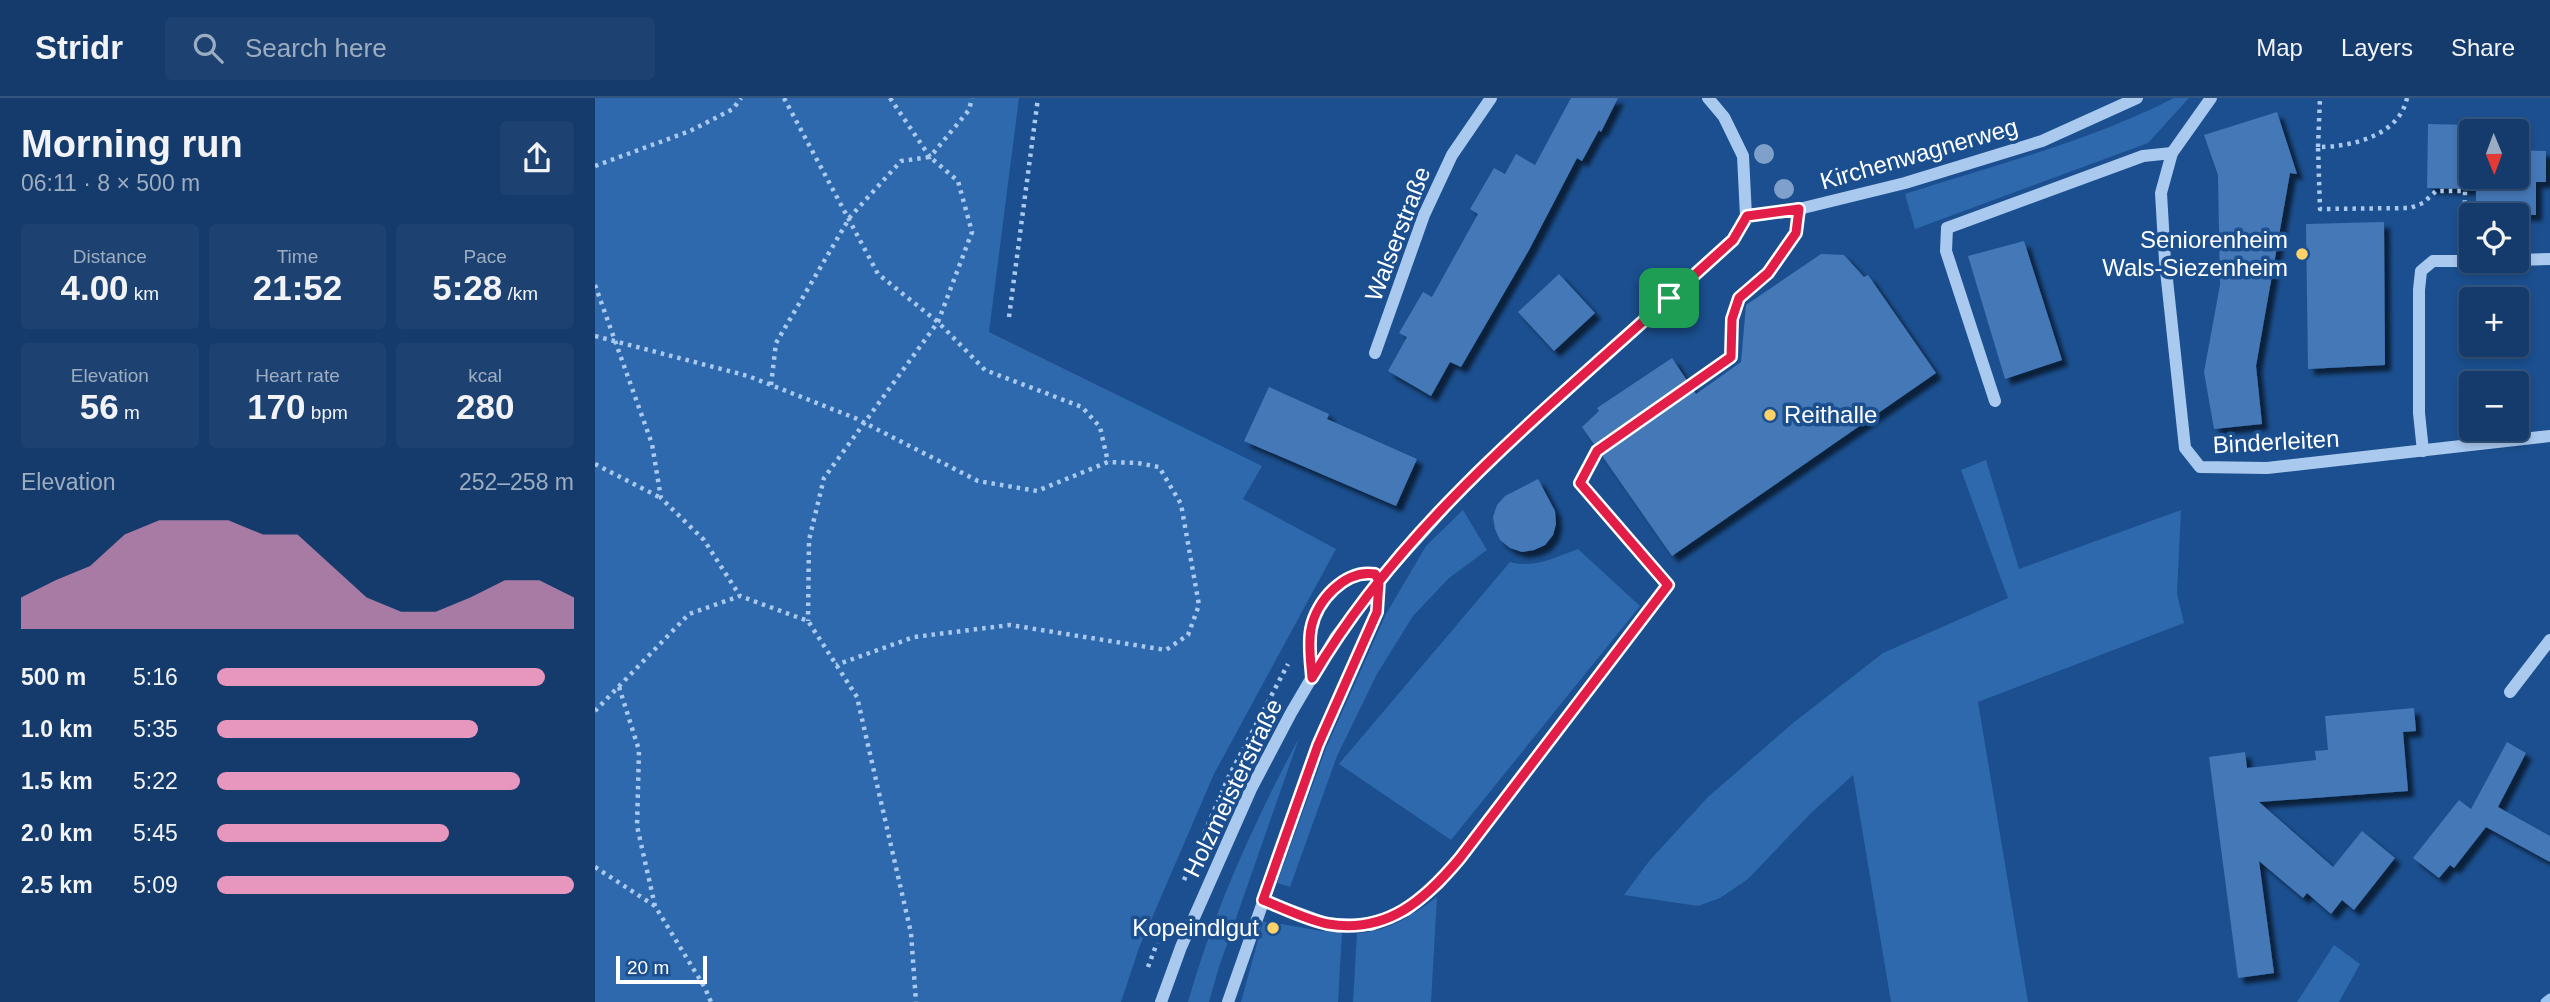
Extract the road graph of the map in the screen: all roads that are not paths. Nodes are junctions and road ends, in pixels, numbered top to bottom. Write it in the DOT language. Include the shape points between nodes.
graph roads {
  1 [pos="1491,98"];
  2 [pos="1708,98"];
  3 [pos="2137,98"];
  4 [pos="2211,98"];
  5 [pos="2172,153"];
  6 [pos="1747,216"];
  7 [pos="2550,259"];
  8 [pos="2529,260"];
  9 [pos="2459,261"];
  10 [pos="1375,353"];
  11 [pos="1995,401"];
  12 [pos="2550,436"];
  13 [pos="2423,451"];
  14 [pos="1580,483"];
  15 [pos="1379,581"];
  16 [pos="2550,640"];
  17 [pos="1312,678"];
  18 [pos="2510,692"];
  19 [pos="1263,900"];
  20 [pos="1161,1002"];
  21 [pos="1228,1002"];
  1 -- 10 [label="street, Walserstraße" via="1453,155 1428,206"];
  2 -- 6 [label="street" via="1724,117 1743,156"];
  3 -- 6 [label="street, Kirchenwagnerweg" via="2042,141 1905,183 1799,209"];
  4 -- 5 [label="street, Binderleiten"];
  5 -- 11 [label="street" via="2143,156 1947,228 1946,251"];
  5 -- 13 [label="street, Binderleiten" via="2161,193 2165,261 2185,448 2200,467 2267,468"];
  6 -- 15 [label="street, Holzmeisterstraße" via="1733,240 1475,474"];
  7 -- 8 [label="street"];
  9 -- 13 [label="street" via="2433,261 2421,271"];
  12 -- 13 [label="street, Binderleiten"];
  14 -- 19 [label="street" via="1668,585 1508,797 1438,884 1407,910 1371,925 1328,924"];
  15 -- 17 [label="street, Holzmeisterstraße" via="1335,638"];
  15 -- 17 [label="street" via="1375,574 1363,572 1332,591 1311,628"];
  15 -- 19 [label="street" via="1377,612 1318,745"];
  16 -- 18 [label="street"];
  17 -- 20 [label="street, Holzmeisterstraße" via="1251,789"];
  19 -- 21 [label="street"];
}
